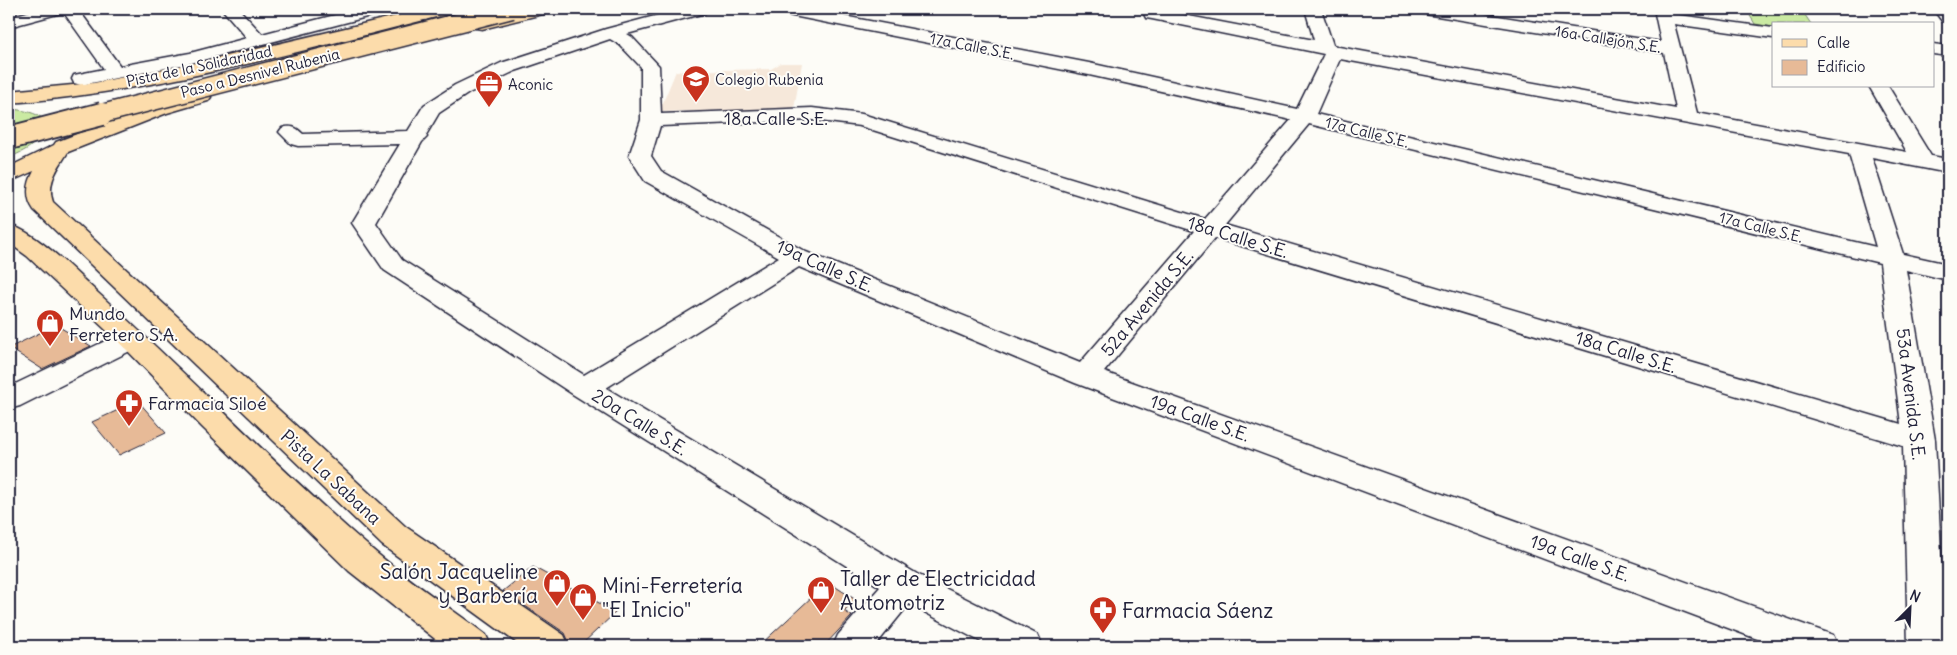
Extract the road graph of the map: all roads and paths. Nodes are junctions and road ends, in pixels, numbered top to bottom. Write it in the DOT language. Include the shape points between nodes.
graph roads {
  1 [pos="55,9"];
  2 [pos="70,9"];
  3 [pos="230,9"];
  4 [pos="376,9"];
  5 [pos="446,9"];
  6 [pos="474,9"];
  7 [pos="512,9"];
  8 [pos="541,9"];
  9 [pos="699,9"];
  10 [pos="783,9"];
  11 [pos="1313,9"];
  12 [pos="1425,9"];
  13 [pos="1941,9"];
  14 [pos="417,12"];
  15 [pos="1152,14"];
  16 [pos="1664,14"];
  17 [pos="1948,17"];
  18 [pos="9,22"];
  19 [pos="612,33"];
  20 [pos="1772,33"];
  21 [pos="258,40"];
  22 [pos="1934,49"];
  23 [pos="1329,50"];
  24 [pos="1672,50"];
  25 [pos="1948,51"];
  26 [pos="116,73"];
  27 [pos="81,79"];
  28 [pos="1879,88"];
  29 [pos="9,97"];
  30 [pos="1304,117"];
  31 [pos="1688,117"];
  32 [pos="651,120"];
  33 [pos="9,127"];
  34 [pos="289,132"];
  35 [pos="416,137"];
  36 [pos="9,138"];
  37 [pos="1858,148"];
  38 [pos="61,149"];
  39 [pos="1923,161"];
  40 [pos="1948,166"];
  41 [pos="9,175"];
  42 [pos="1210,228"];
  43 [pos="9,232"];
  44 [pos="797,257"];
  45 [pos="1892,259"];
  46 [pos="1948,272"];
  47 [pos="132,339"];
  48 [pos="1084,376"];
  49 [pos="584,388"];
  50 [pos="9,399"];
  51 [pos="1920,440"];
  52 [pos="904,584"];
  53 [pos="472,646"];
  54 [pos="550,646"];
  55 [pos="852,646"];
  56 [pos="1024,646"];
  57 [pos="1819,646"];
  58 [pos="1927,646"];
  1 -- 18 [label="street"];
  2 -- 26 [label="street"];
  3 -- 21 [label="street"];
  4 -- 21 [label="street"];
  5 -- 14 [label="main road, Pista de la Solidaridad"];
  6 -- 33 [label="main road, Paso a Desnivel Rubenia"];
  7 -- 36 [label="main road, Paso a Desnivel Rubenia, bridge"];
  8 -- 38 [label="main road, Pista de la Solidaridad" via="188,100 124,122"];
  9 -- 19 [label="street"];
  10 -- 30 [label="street, 17a Calle S.E." via="1089,69"];
  11 -- 23 [label="street"];
  12 -- 24 [label="street, 16a Callejón S.E."];
  13 -- 17 [label="street"];
  14 -- 29 [label="main road, Pista de la Solidaridad" via="205,67 94,89"];
  15 -- 23 [label="street"];
  16 -- 20 [label="street"];
  16 -- 24 [label="street"];
  19 -- 32 [label="street" via="626,41 650,66"];
  19 -- 35 [label="street" via="508,67 462,89 431,109"];
  21 -- 26 [label="street"];
  22 -- 25 [label="street"];
  23 -- 30 [label="street, 52a Avenida S.E."];
  23 -- 31 [label="street"];
  24 -- 31 [label="street"];
  26 -- 27 [label="street"];
  28 -- 39 [label="street"];
  29 -- 38 [label="main road" via="49,98 66,101 82,109 86,117 84,126"];
  30 -- 42 [label="street, 52a Avenida S.E."];
  30 -- 45 [label="street, 17a Calle S.E."];
  31 -- 37 [label="street"];
  32 -- 42 [label="street, 18a Calle S.E." via="812,114 862,120"];
  32 -- 44 [label="street, 19a Calle S.E." via="640,156 654,176"];
  34 -- 35 [label="street" via="298,140"];
  35 -- 49 [label="street, 20a Calle S.E." via="364,223 393,265"];
  37 -- 39 [label="street"];
  37 -- 45 [label="street, 53a Avenida S.E."];
  38 -- 41 [label="main road, Pista de la Solidaridad"];
  38 -- 54 [label="main road, Pista La Sabana" via="42,177 38,193 42,205 394,536"];
  39 -- 40 [label="street"];
  42 -- 48 [label="street, 52a Avenida S.E."];
  42 -- 51 [label="street, 18a Calle S.E."];
  43 -- 47 [label="main road" via="36,251"];
  44 -- 48 [label="street, 19a Calle S.E."];
  44 -- 49 [label="street"];
  45 -- 46 [label="street, 17a Calle S.E."];
  45 -- 51 [label="street, 53a Avenida S.E."];
  47 -- 50 [label="street"];
  47 -- 53 [label="main road" via="362,560"];
  48 -- 57 [label="street, 19a Calle S.E."];
  49 -- 52 [label="street, 20a Calle S.E."];
  51 -- 58 [label="street, 53a Avenida S.E."];
  52 -- 55 [label="street"];
  52 -- 56 [label="street, 20a Calle S.E."];
}
